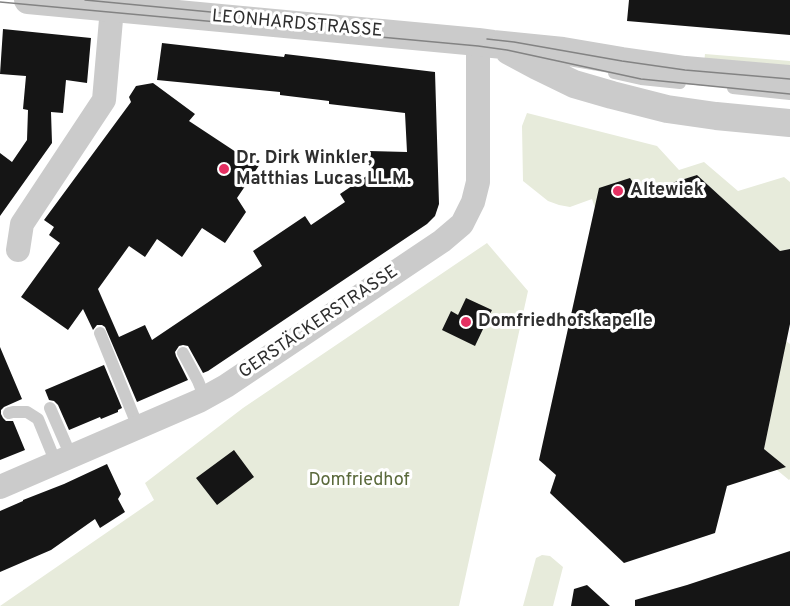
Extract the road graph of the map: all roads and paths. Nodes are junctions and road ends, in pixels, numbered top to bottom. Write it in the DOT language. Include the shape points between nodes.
graph roads {
  1 [pos="28,0"];
  2 [pos="112,8"];
  3 [pos="217,9"];
  4 [pos="485,43"];
  5 [pos="790,79"];
  6 [pos="687,84"];
  7 [pos="721,87"];
  8 [pos="790,94"];
  9 [pos="790,123"];
  10 [pos="18,250"];
  11 [pos="100,333"];
  12 [pos="183,353"];
  13 [pos="205,398"];
  14 [pos="50,408"];
  15 [pos="9,413"];
  16 [pos="138,427"];
  17 [pos="64,460"];
  18 [pos="0,487"];
  1 -- 2 [label="street, LEONHARDSTRASSE"];
  2 -- 3 [label="street, LEONHARDSTRASSE"];
  2 -- 10 [label="street" via="104,100 22,224"];
  3 -- 4 [label="street, LEONHARDSTRASSE"];
  4 -- 5 [label="street, LEONHARDSTRASSE" via="685,70"];
  4 -- 6 [label="lane" via="641,79"];
  4 -- 9 [label="street, LEONHARDSTRASSE" via="574,84 612,95 667,109"];
  4 -- 13 [label="street, GERSTÄCKERSTRASSE" via="478,182 462,224"];
  7 -- 8 [label="lane"];
  11 -- 16 [label="lane"];
  12 -- 13 [label="lane"];
  13 -- 16 [label="street, GERSTÄCKERSTRASSE"];
  14 -- 17 [label="lane"];
  15 -- 17 [label="lane" via="27,411 38,419"];
  16 -- 17 [label="street, GERSTÄCKERSTRASSE"];
  17 -- 18 [label="street, GERSTÄCKERSTRASSE"];
}
